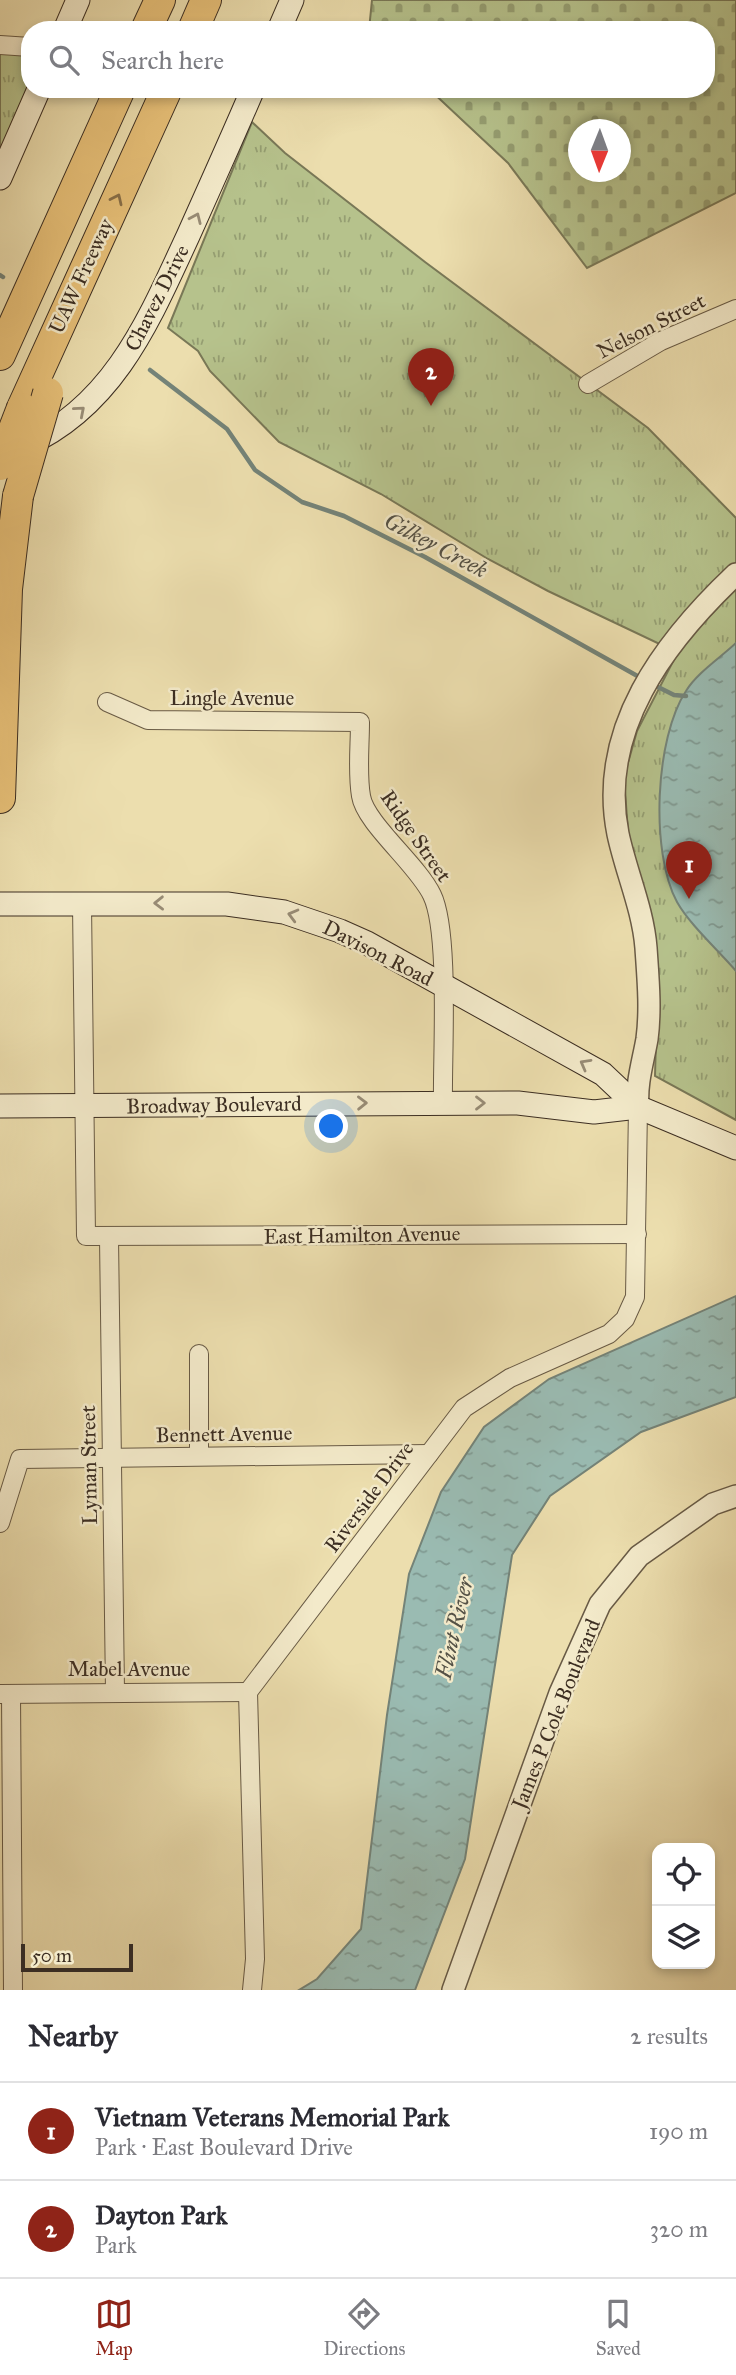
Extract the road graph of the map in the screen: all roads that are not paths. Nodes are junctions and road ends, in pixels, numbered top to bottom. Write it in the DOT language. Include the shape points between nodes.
graph roads {
  1 [pos="78,0"];
  2 [pos="160,0"];
  3 [pos="206,0"];
  4 [pos="292,0"];
  5 [pos="69,21"];
  6 [pos="150,21"];
  7 [pos="197,21"];
  8 [pos="283,21"];
  9 [pos="0,45"];
  10 [pos="21,46"];
  11 [pos="35,98"];
  12 [pos="116,98"];
  13 [pos="163,98"];
  14 [pos="249,98"];
  15 [pos="98,138"];
  16 [pos="0,178"];
  17 [pos="89,261"];
  18 [pos="0,309"];
  19 [pos="736,309"];
  20 [pos="0,355"];
  21 [pos="588,384"];
  22 [pos="0,456"];
  23 [pos="0,466"];
  24 [pos="736,574"];
  25 [pos="107,702"];
  26 [pos="360,722"];
  27 [pos="0,798"];
  28 [pos="0,904"];
  29 [pos="82,904"];
  30 [pos="442,986"];
  31 [pos="443,1102"];
  32 [pos="0,1106"];
  33 [pos="86,1106"];
  34 [pos="638,1107"];
  35 [pos="736,1148"];
  36 [pos="638,1234"];
  37 [pos="109,1238"];
  38 [pos="199,1354"];
  39 [pos="429,1454"];
  40 [pos="199,1456"];
  41 [pos="111,1459"];
  42 [pos="736,1496"];
  43 [pos="0,1523"];
  44 [pos="115,1691"];
  45 [pos="248,1692"];
  46 [pos="5,1694"];
  47 [pos="7,1922"];
  48 [pos="13,1990"];
  49 [pos="252,1990"];
  50 [pos="453,1990"];
  1 -- 5 [label="main road"];
  2 -- 6 [label="highway"];
  3 -- 7 [label="highway"];
  4 -- 8 [label="main road"];
  9 -- 10 [label="street"];
  11 -- 16 [label="main road"];
  12 -- 15 [label="highway, UAW Freeway"];
  17 -- 13 [label="highway, UAW Freeway, one-way"];
  22 -- 14 [label="main road, Chavez Drive, one-way" via="78,414 131,352"];
  15 -- 18 [label="highway"];
  15 -- 20 [label="highway, UAW Freeway"];
  17 -- 23 [label="highway, UAW Freeway, bridge"];
  17 -- 27 [label="highway, bridge" via="18,496 7,589"];
  19 -- 21 [label="street, Nelson Street" via="662,341"];
  24 -- 34 [label="street" via="704,604 658,662 634,704 616,763 617,832 645,940 649,989"];
  25 -- 26 [label="street, Lingle Avenue" via="148,720"];
  26 -- 30 [label="street, Ridge Street" via="361,798 433,897"];
  28 -- 29 [label="main road, Davison Road"];
  30 -- 29 [label="main road, Davison Road, one-way" via="340,930 284,912 194,903"];
  29 -- 33 [label="street"];
  30 -- 31 [label="street, Ridge Street"];
  34 -- 30 [label="main road, Davison Road, one-way" via="603,1074"];
  33 -- 31 [label="main road, Broadway Boulevard, one-way"];
  31 -- 34 [label="main road, Broadway Boulevard, one-way" via="547,1104 594,1112"];
  32 -- 33 [label="main road, Broadway Boulevard"];
  33 -- 37 [label="street, East Hamilton Avenue" via="86,1236"];
  34 -- 35 [label="main road"];
  34 -- 36 [label="street, Riverside Drive"];
  36 -- 37 [label="street, East Hamilton Avenue"];
  36 -- 39 [label="street, Riverside Drive" via="635,1297 625,1319 609,1334 510,1377 464,1408"];
  37 -- 41 [label="street, Lyman Street"];
  38 -- 40 [label="street"];
  39 -- 40 [label="street, Bennett Avenue"];
  39 -- 45 [label="street, Riverside Drive"];
  40 -- 41 [label="street, Bennett Avenue"];
  41 -- 43 [label="street, Bennett Avenue" via="20,1459"];
  41 -- 44 [label="street, Lyman Street"];
  42 -- 50 [label="street, James P Cole Boulevard" via="713,1504 639,1556 600,1604 560,1693"];
  44 -- 45 [label="street, Mabel Avenue"];
  44 -- 46 [label="street, Mabel Avenue"];
  45 -- 49 [label="street"];
  46 -- 47 [label="street"];
  47 -- 48 [label="street"];
}
